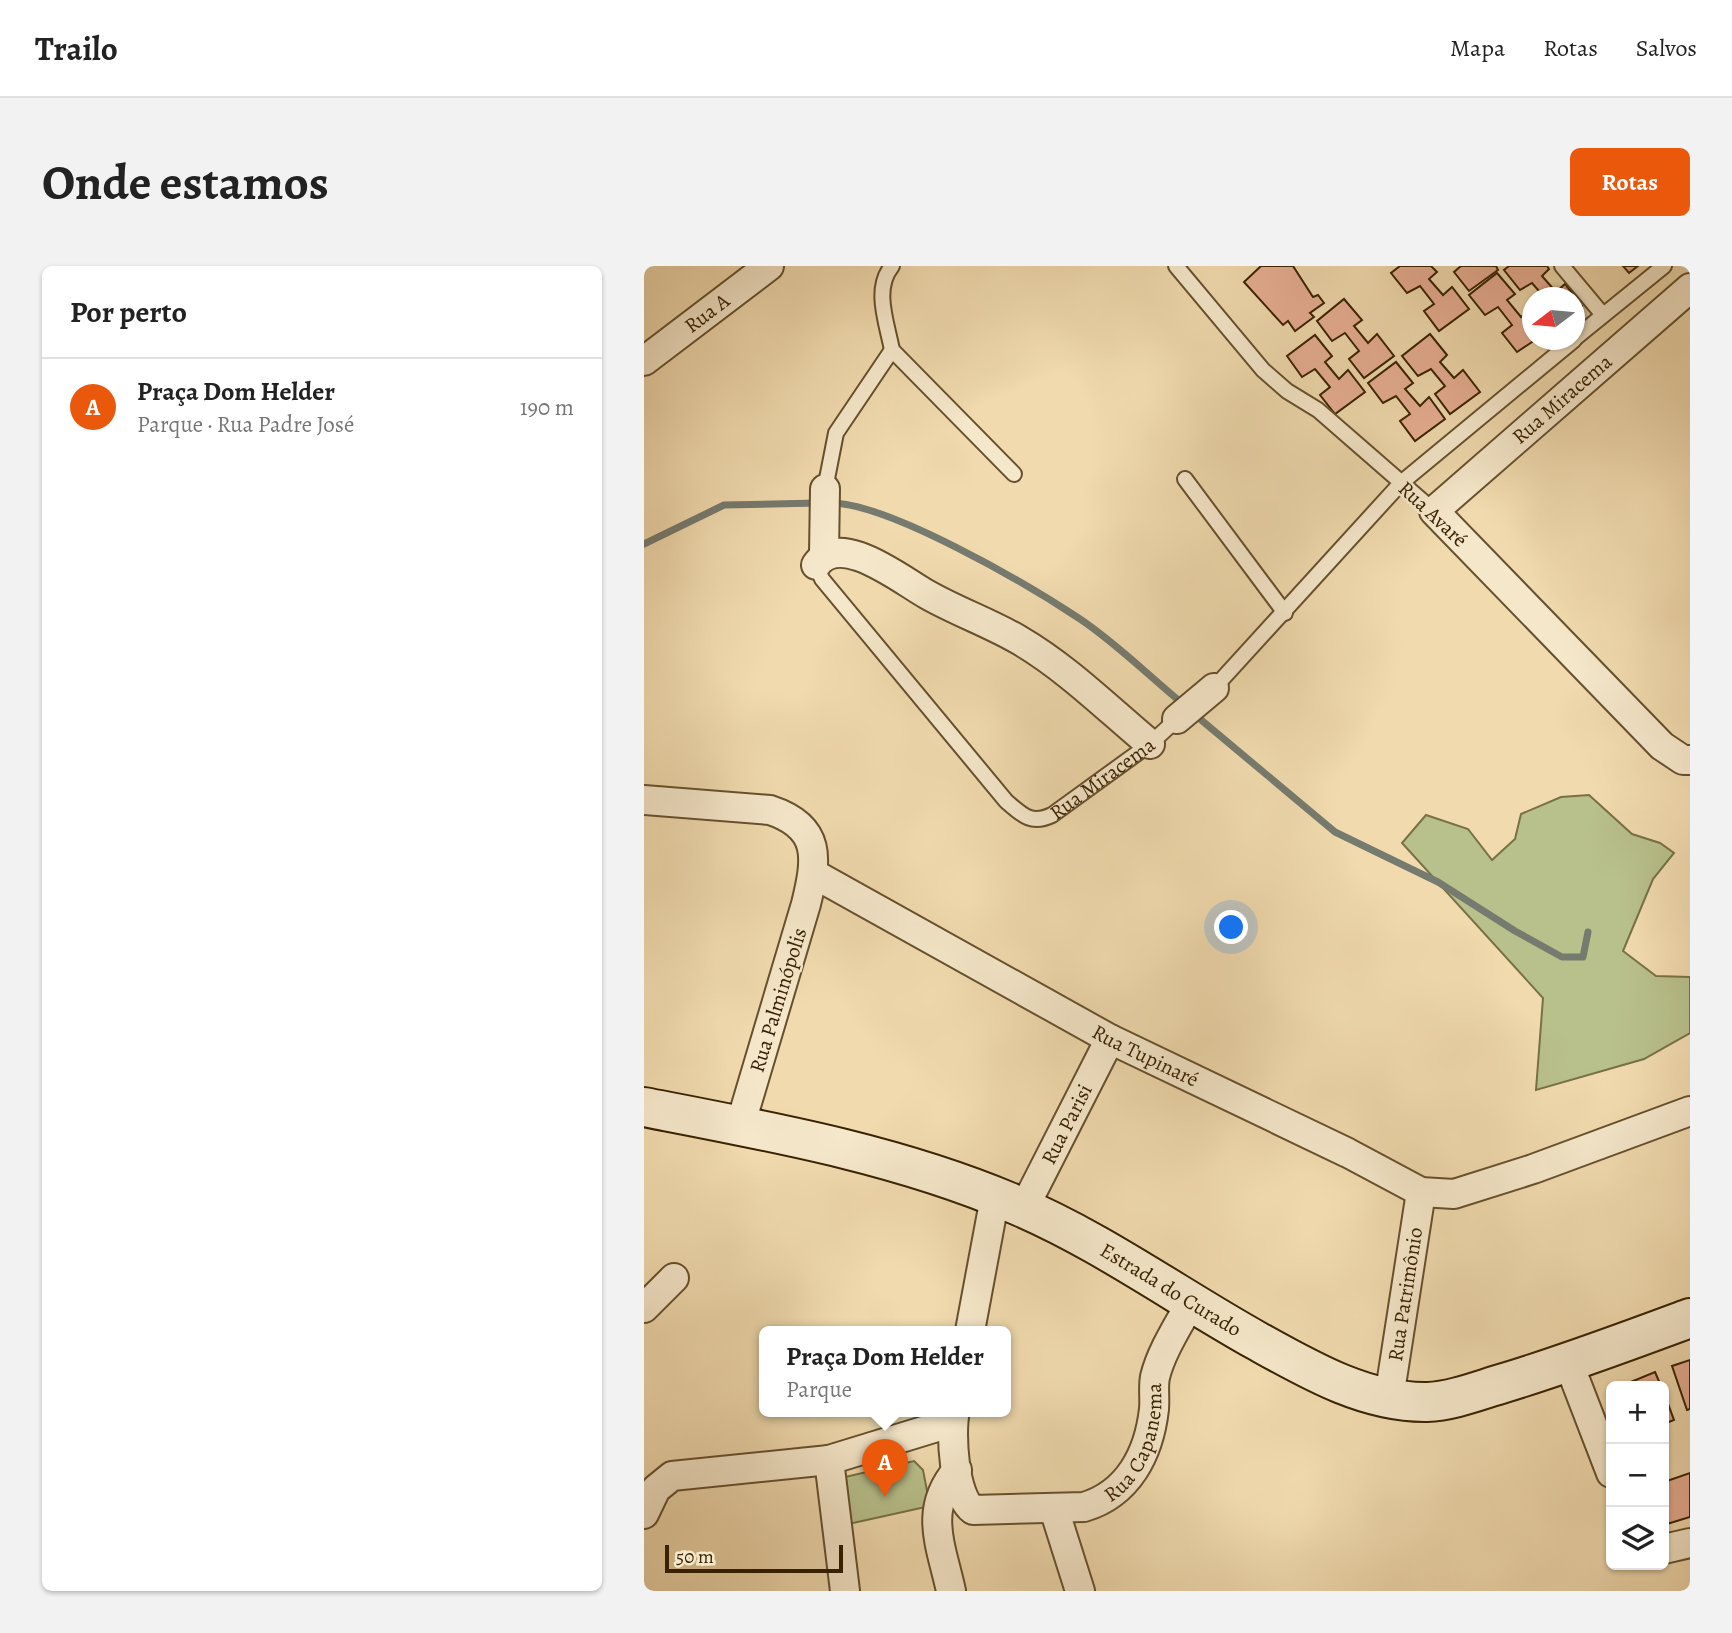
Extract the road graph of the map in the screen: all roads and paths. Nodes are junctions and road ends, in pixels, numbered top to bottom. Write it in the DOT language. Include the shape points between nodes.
graph roads {
  1 [pos="769,266"];
  2 [pos="892,266"];
  3 [pos="1176,266"];
  4 [pos="1562,266"];
  5 [pos="1664,266"];
  6 [pos="1688,294"];
  7 [pos="1603,315"];
  8 [pos="1585,330"];
  9 [pos="891,350"];
  10 [pos="1561,350"];
  11 [pos="644,361"];
  12 [pos="1014,474"];
  13 [pos="1185,479"];
  14 [pos="1401,483"];
  15 [pos="824,500"];
  16 [pos="1434,510"];
  17 [pos="820,559"];
  18 [pos="1285,613"];
  19 [pos="1214,688"];
  20 [pos="1177,719"];
  21 [pos="1150,744"];
  22 [pos="1690,760"];
  23 [pos="644,800"];
  24 [pos="814,874"];
  25 [pos="1110,1039"];
  26 [pos="644,1107"];
  27 [pos="1690,1111"];
  28 [pos="740,1126"];
  29 [pos="1421,1192"];
  30 [pos="1010,1202"];
  31 [pos="674,1278"];
  32 [pos="1190,1304"];
  33 [pos="644,1308"];
  34 [pos="1690,1318"];
  35 [pos="972,1326"];
  36 [pos="1569,1364"];
  37 [pos="1388,1398"];
  38 [pos="954,1417"];
  39 [pos="830,1460"];
  40 [pos="1606,1460"];
  41 [pos="957,1470"];
  42 [pos="1054,1509"];
  43 [pos="644,1514"];
  44 [pos="1690,1543"];
  45 [pos="1669,1548"];
  46 [pos="845,1591"];
  47 [pos="951,1591"];
  48 [pos="1080,1591"];
  1 -- 11 [label="street, Rua A"];
  2 -- 9 [label="lane" via="883,278 882,296"];
  3 -- 14 [label="lane, Rua Avaré" via="1263,370 1318,410"];
  4 -- 7 [label="lane"];
  5 -- 7 [label="lane, Rua Miracema"];
  6 -- 16 [label="street, Rua Miracema"];
  7 -- 8 [label="lane, Rua Miracema"];
  9 -- 12 [label="lane"];
  9 -- 15 [label="lane" via="836,433"];
  10 -- 14 [label="lane, Rua Miracema"];
  13 -- 18 [label="lane"];
  14 -- 16 [label="lane, Rua Avaré"];
  14 -- 18 [label="lane, Rua Miracema"];
  15 -- 17 [label="street"];
  16 -- 22 [label="street, Rua Avaré" via="1662,746"];
  17 -- 21 [label="street" via="836,551 859,556 1020,641"];
  17 -- 21 [label="lane, Rua Miracema" via="822,579 1006,801 1026,818 1034,821 1052,815"];
  18 -- 19 [label="lane, Rua Miracema"];
  19 -- 20 [label="street, Rua Miracema"];
  20 -- 21 [label="lane, Rua Miracema"];
  23 -- 24 [label="street" via="770,810 789,816 811,839"];
  24 -- 25 [label="street, Rua Tupinaré"];
  24 -- 28 [label="street, Rua Palminópolis"];
  25 -- 29 [label="street, Rua Tupinaré"];
  25 -- 30 [label="street, Rua Parisi"];
  26 -- 28 [label="main road, Estrada do Curado"];
  27 -- 29 [label="street, Rua Tupinaré" via="1454,1194"];
  28 -- 30 [label="main road, Estrada do Curado" via="922,1169"];
  29 -- 37 [label="street, Rua Patrimônio"];
  30 -- 32 [label="main road, Estrada do Curado"];
  30 -- 35 [label="street, Rua Parisi"];
  31 -- 33 [label="street"];
  32 -- 37 [label="main road, Estrada do Curado" via="1319,1375"];
  32 -- 42 [label="street, Rua Capanema" via="1156,1373 1154,1413 1132,1477 1099,1503"];
  34 -- 36 [label="main road, Estrada do Curado"];
  36 -- 37 [label="main road, Estrada do Curado" via="1429,1402"];
  36 -- 40 [label="street"];
  38 -- 39 [label="street"];
  38 -- 41 [label="street"];
  39 -- 43 [label="street" via="672,1476 656,1489"];
  39 -- 46 [label="street"];
  41 -- 42 [label="street, Rua Capanema" via="962,1500 973,1510"];
  41 -- 47 [label="street" via="935,1512"];
  42 -- 48 [label="street"];
  44 -- 45 [label="street"];
}
